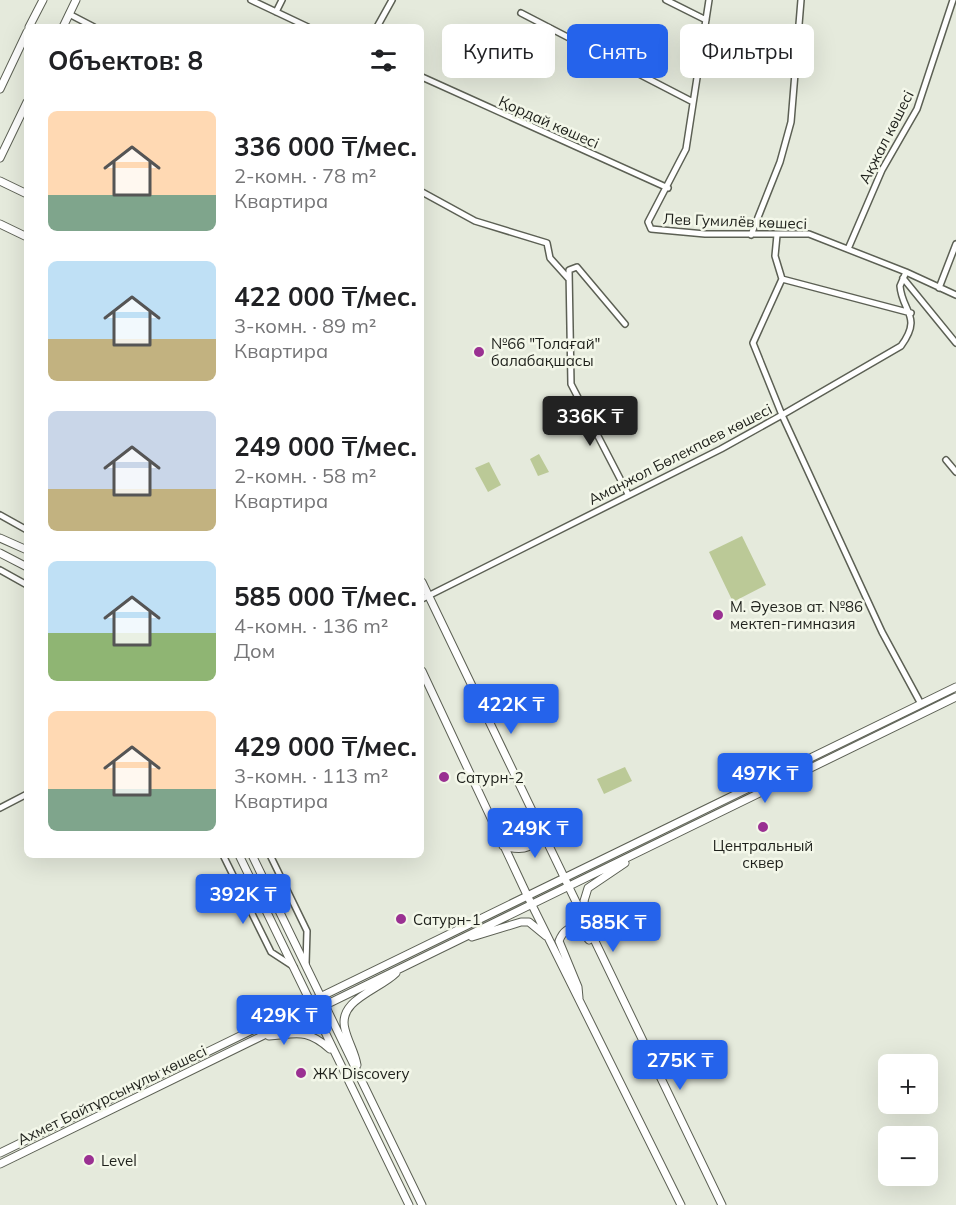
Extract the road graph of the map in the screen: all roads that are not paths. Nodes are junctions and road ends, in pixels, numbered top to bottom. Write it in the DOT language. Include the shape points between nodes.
graph roads {
  1 [pos="42,0"];
  2 [pos="76,0"];
  3 [pos="251,0"];
  4 [pos="282,0"];
  5 [pos="392,0"];
  6 [pos="666,0"];
  7 [pos="709,0"];
  8 [pos="801,0"];
  9 [pos="954,0"];
  10 [pos="276,12"];
  11 [pos="521,13"];
  12 [pos="69,14"];
  13 [pos="706,20"];
  14 [pos="30,24"];
  15 [pos="64,24"];
  16 [pos="88,24"];
  17 [pos="302,24"];
  18 [pos="379,24"];
  19 [pos="24,38"];
  20 [pos="424,78"];
  21 [pos="0,89"];
  22 [pos="693,102"];
  23 [pos="24,108"];
  24 [pos="0,158"];
  25 [pos="0,182"];
  26 [pos="668,188"];
  27 [pos="24,193"];
  28 [pos="424,193"];
  29 [pos="0,224"];
  30 [pos="751,235"];
  31 [pos="777,235"];
  32 [pos="24,236"];
  33 [pos="956,244"];
  34 [pos="848,249"];
  35 [pos="905,275"];
  36 [pos="568,278"];
  37 [pos="782,279"];
  38 [pos="939,288"];
  39 [pos="956,295"];
  40 [pos="911,313"];
  41 [pos="625,324"];
  42 [pos="956,343"];
  43 [pos="782,415"];
  44 [pos="946,460"];
  45 [pos="956,472"];
  46 [pos="628,494"];
  47 [pos="0,515"];
  48 [pos="24,528"];
  49 [pos="0,538"];
  50 [pos="24,549"];
  51 [pos="0,553"];
  52 [pos="24,565"];
  53 [pos="0,570"];
  54 [pos="24,583"];
  55 [pos="425,597"];
  56 [pos="424,675"];
  57 [pos="956,687"];
  58 [pos="956,697"];
  59 [pos="921,704"];
  60 [pos="787,775"];
  61 [pos="24,796"];
  62 [pos="0,808"];
  63 [pos="539,826"];
  64 [pos="504,846"];
  65 [pos="642,851"];
  66 [pos="224,858"];
  67 [pos="240,858"];
  68 [pos="253,858"];
  69 [pos="271,858"];
  70 [pos="564,878"];
  71 [pos="568,887"];
  72 [pos="527,895"];
  73 [pos="532,905"];
  74 [pos="588,928"];
  75 [pos="548,937"];
  76 [pos="458,941"];
  77 [pos="306,966"];
  78 [pos="294,967"];
  79 [pos="399,969"];
  80 [pos="617,988"];
  81 [pos="321,997"];
  82 [pos="579,1002"];
  83 [pos="310,1003"];
  84 [pos="325,1006"];
  85 [pos="314,1012"];
  86 [pos="263,1036"];
  87 [pos="334,1053"];
  88 [pos="358,1074"];
  89 [pos="0,1153"];
  90 [pos="21,1154"];
  91 [pos="0,1164"];
  92 [pos="0,1170"];
  93 [pos="409,1205"];
  94 [pos="422,1205"];
  95 [pos="681,1205"];
  96 [pos="722,1205"];
  1 -- 14 [label="street"];
  2 -- 12 [label="street"];
  3 -- 10 [label="street"];
  4 -- 10 [label="street"];
  5 -- 18 [label="street"];
  6 -- 13 [label="street"];
  7 -- 13 [label="street"];
  8 -- 30 [label="street" via="791,122"];
  9 -- 34 [label="street, Ақжал көшесі" via="917,109 882,170"];
  10 -- 17 [label="street"];
  11 -- 22 [label="street"];
  12 -- 15 [label="street"];
  12 -- 16 [label="street"];
  13 -- 22 [label="street"];
  19 -- 21 [label="street"];
  20 -- 26 [label="street, Қордай көшесі"];
  22 -- 26 [label="street" via="687,149"];
  23 -- 24 [label="street"];
  25 -- 27 [label="street"];
  26 -- 30 [label="street, Лев Гумилёв көшесі" via="648,225 656,231"];
  28 -- 36 [label="street" via="476,221 547,243 550,258"];
  29 -- 32 [label="street"];
  30 -- 31 [label="street, Лев Гумилёв көшесі"];
  31 -- 34 [label="street, Лев Гумилёв көшесі" via="808,234"];
  31 -- 37 [label="street" via="775,256"];
  33 -- 38 [label="street"];
  34 -- 35 [label="street, Лев Гумилёв көшесі"];
  35 -- 38 [label="street, Лев Гумилёв көшесі"];
  35 -- 40 [label="street" via="901,291"];
  35 -- 42 [label="street"];
  36 -- 41 [label="street" via="569,270 577,267"];
  36 -- 46 [label="street" via="571,384"];
  37 -- 40 [label="street"];
  37 -- 43 [label="street" via="753,342"];
  38 -- 39 [label="street, Лев Гумилёв көшесі"];
  40 -- 43 [label="street" via="910,332 901,346"];
  43 -- 46 [label="street, Аманжол Бөлекпаев көшесі"];
  43 -- 59 [label="street, Аманжол Бөлекпаев көшесі" via="892,652"];
  44 -- 45 [label="street"];
  46 -- 55 [label="street, Аманжол Бөлекпаев көшесі"];
  47 -- 48 [label="street"];
  49 -- 50 [label="street"];
  51 -- 52 [label="street"];
  53 -- 54 [label="street"];
  55 -- 63 [label="street"];
  56 -- 64 [label="street"];
  57 -- 59 [label="street"];
  58 -- 60 [label="street"];
  59 -- 60 [label="street"];
  60 -- 65 [label="street"];
  60 -- 70 [label="street, Ахмет Байтұрсынұлы көшесі"];
  61 -- 62 [label="street"];
  63 -- 64 [label="street" via="535,843 529,848"];
  63 -- 70 [label="street"];
  64 -- 72 [label="street"];
  65 -- 71 [label="street"];
  65 -- 74 [label="street" via="588,888 584,901"];
  66 -- 78 [label="street" via="271,952"];
  67 -- 78 [label="street"];
  68 -- 77 [label="street"];
  69 -- 77 [label="street" via="307,931"];
  70 -- 71 [label="street"];
  70 -- 72 [label="street, Ахмет Байтұрсынұлы көшесі"];
  71 -- 73 [label="street"];
  71 -- 74 [label="street"];
  72 -- 73 [label="street"];
  72 -- 81 [label="street, Ахмет Байтұрсынұлы көшесі"];
  73 -- 75 [label="street"];
  73 -- 76 [label="street"];
  74 -- 80 [label="street"];
  75 -- 76 [label="street" via="529,922 521,922"];
  75 -- 82 [label="street"];
  76 -- 79 [label="street"];
  77 -- 81 [label="street"];
  78 -- 83 [label="street"];
  79 -- 84 [label="street, Ахмет Байтұрсынұлы көшесі"];
  79 -- 88 [label="street" via="345,1011 345,1029"];
  80 -- 82 [label="street" via="610,982 585,933 579,928 567,930 559,941 578,987"];
  80 -- 96 [label="street"];
  81 -- 83 [label="street, Ахмет Байтұрсынұлы көшесі"];
  81 -- 84 [label="street"];
  82 -- 95 [label="street"];
  83 -- 85 [label="street"];
  83 -- 89 [label="street, Ахмет Байтұрсынұлы көшесі"];
  84 -- 85 [label="street, Ахмет Байтұрсынұлы көшесі"];
  84 -- 88 [label="street"];
  85 -- 86 [label="street, Ахмет Байтұрсынұлы көшесі"];
  85 -- 87 [label="street"];
  86 -- 87 [label="street" via="303,1032 318,1038"];
  86 -- 90 [label="street, Ахмет Байтұрсынұлы көшесі"];
  87 -- 93 [label="street"];
  88 -- 94 [label="street"];
  90 -- 91 [label="street, Ахмет Байтұрсынұлы көшесі"];
  90 -- 92 [label="street"];
}
